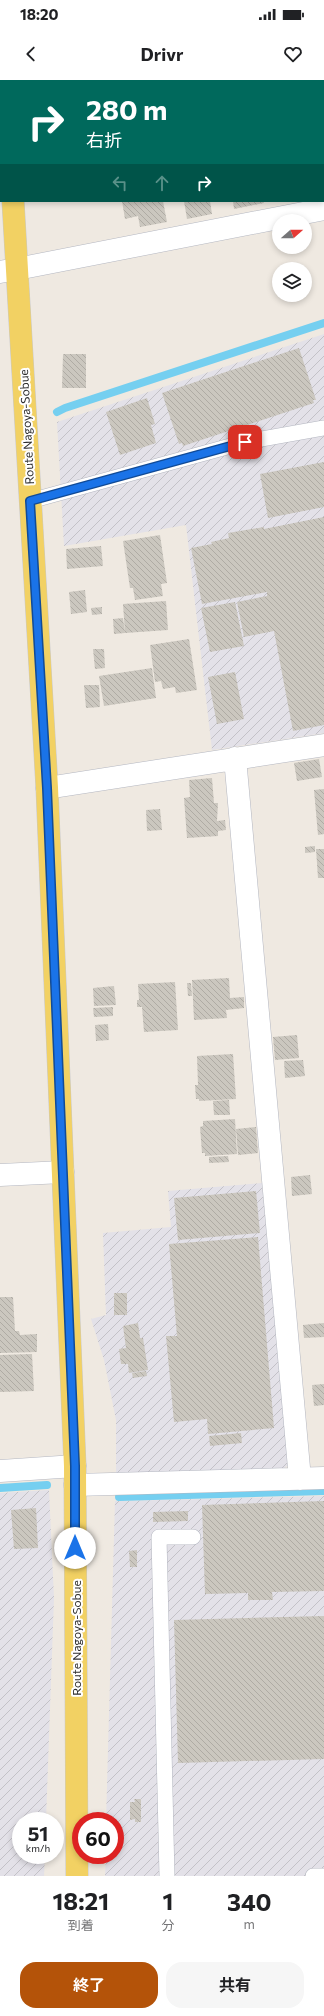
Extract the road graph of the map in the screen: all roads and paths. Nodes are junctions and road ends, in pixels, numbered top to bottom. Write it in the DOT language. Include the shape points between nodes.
graph roads {
  1 [pos="13,202"];
  2 [pos="324,209"];
  3 [pos="8,270"];
  4 [pos="324,428"];
  5 [pos="30,501"];
  6 [pos="324,744"];
  7 [pos="235,758"];
  8 [pos="47,788"];
  9 [pos="63,1172"];
  10 [pos="0,1175"];
  11 [pos="0,1471"];
  12 [pos="75,1476"];
  13 [pos="324,1478"];
  14 [pos="300,1479"];
  15 [pos="193,1537"];
  16 [pos="77,1876"];
  17 [pos="167,1876"];
  18 [pos="313,1876"];
  19 [pos="324,1876"];
  1 -- 3 [label="main road, Route Nagoya-Sobue"];
  2 -- 3 [label="street"];
  3 -- 5 [label="main road, Route Nagoya-Sobue"];
  4 -- 5 [label="lane" via="245,442"];
  5 -- 8 [label="main road, Route Nagoya-Sobue"];
  6 -- 7 [label="street"];
  7 -- 8 [label="street"];
  7 -- 14 [label="street"];
  8 -- 9 [label="main road, Route Nagoya-Sobue"];
  9 -- 10 [label="street"];
  9 -- 12 [label="main road, Route Nagoya-Sobue"];
  11 -- 12 [label="street"];
  12 -- 14 [label="street"];
  12 -- 16 [label="main road, Route Nagoya-Sobue"];
  13 -- 14 [label="street"];
  15 -- 17 [label="lane" via="158,1537"];
  18 -- 19 [label="lane"];
}
